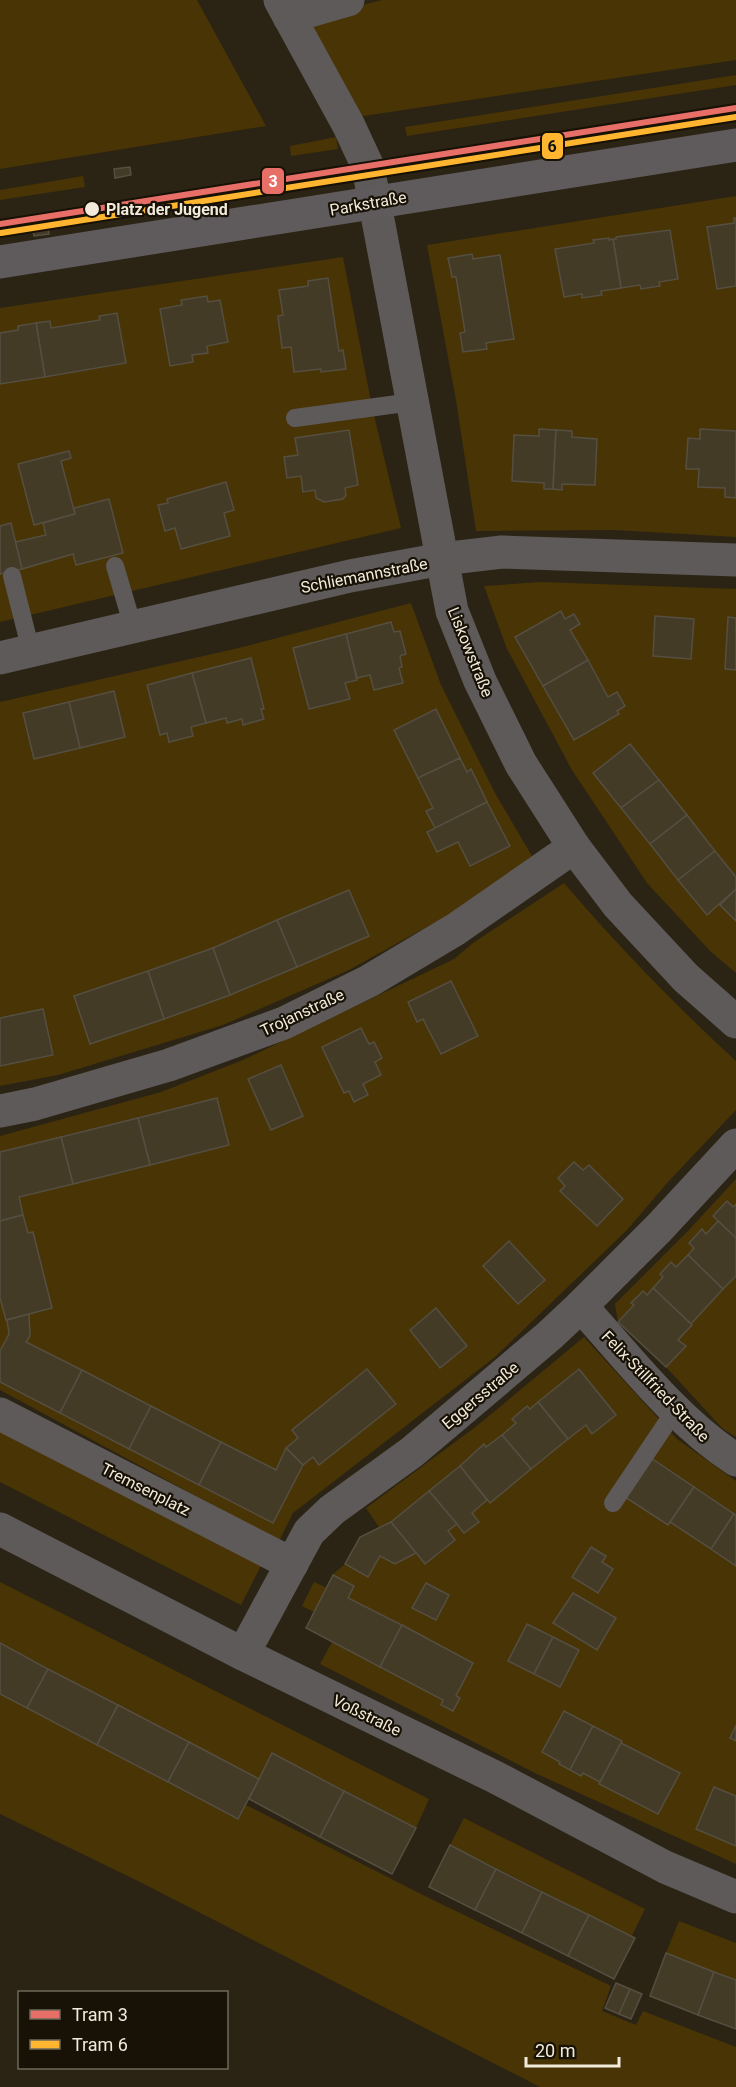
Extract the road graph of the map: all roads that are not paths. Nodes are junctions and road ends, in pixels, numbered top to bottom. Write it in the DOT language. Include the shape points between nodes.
graph roads {
  1 [pos="340,2"];
  2 [pos="284,8"];
  3 [pos="736,145"];
  4 [pos="374,203"];
  5 [pos="0,262"];
  6 [pos="412,402"];
  7 [pos="295,418"];
  8 [pos="442,559"];
  9 [pos="736,560"];
  10 [pos="115,566"];
  11 [pos="12,576"];
  12 [pos="133,627"];
  13 [pos="16,655"];
  14 [pos="574,847"];
  15 [pos="736,1022"];
  16 [pos="0,1112"];
  17 [pos="736,1145"];
  18 [pos="581,1306"];
  19 [pos="676,1410"];
  20 [pos="0,1414"];
  21 [pos="736,1460"];
  22 [pos="613,1503"];
  23 [pos="0,1529"];
  24 [pos="292,1564"];
  25 [pos="243,1654"];
  26 [pos="736,1897"];
  1 -- 2 [label="street"];
  2 -- 4 [label="street, Liskowstraße" via="365,159"];
  3 -- 4 [label="main road, Parkstraße"];
  4 -- 5 [label="main road, Parkstraße"];
  4 -- 6 [label="street, Liskowstraße"];
  6 -- 7 [label="lane"];
  6 -- 8 [label="street, Liskowstraße"];
  8 -- 9 [label="street, Schliemannstraße" via="502,552"];
  8 -- 12 [label="street, Schliemannstraße" via="350,576"];
  8 -- 14 [label="street, Liskowstraße" via="452,611 480,681 521,764"];
  10 -- 12 [label="lane"];
  11 -- 13 [label="lane"];
  12 -- 13 [label="street, Schliemannstraße"];
  14 -- 15 [label="street, Liskowstraße" via="618,905 686,978"];
  14 -- 16 [label="street, Trojanstraße" via="456,929 369,981 284,1023 169,1065"];
  17 -- 18 [label="street, Eggersstraße"];
  18 -- 19 [label="street, Felix-Stillfried-Straße"];
  18 -- 24 [label="street, Eggersstraße" via="412,1452 332,1510 309,1532"];
  19 -- 21 [label="street, Felix-Stillfried-Straße" via="712,1444"];
  19 -- 22 [label="lane"];
  20 -- 24 [label="street, Tremsenplatz"];
  23 -- 25 [label="street, Voßstraße"];
  24 -- 25 [label="street, Eggersstraße"];
  25 -- 26 [label="street, Voßstraße" via="495,1777 665,1867"];
}
